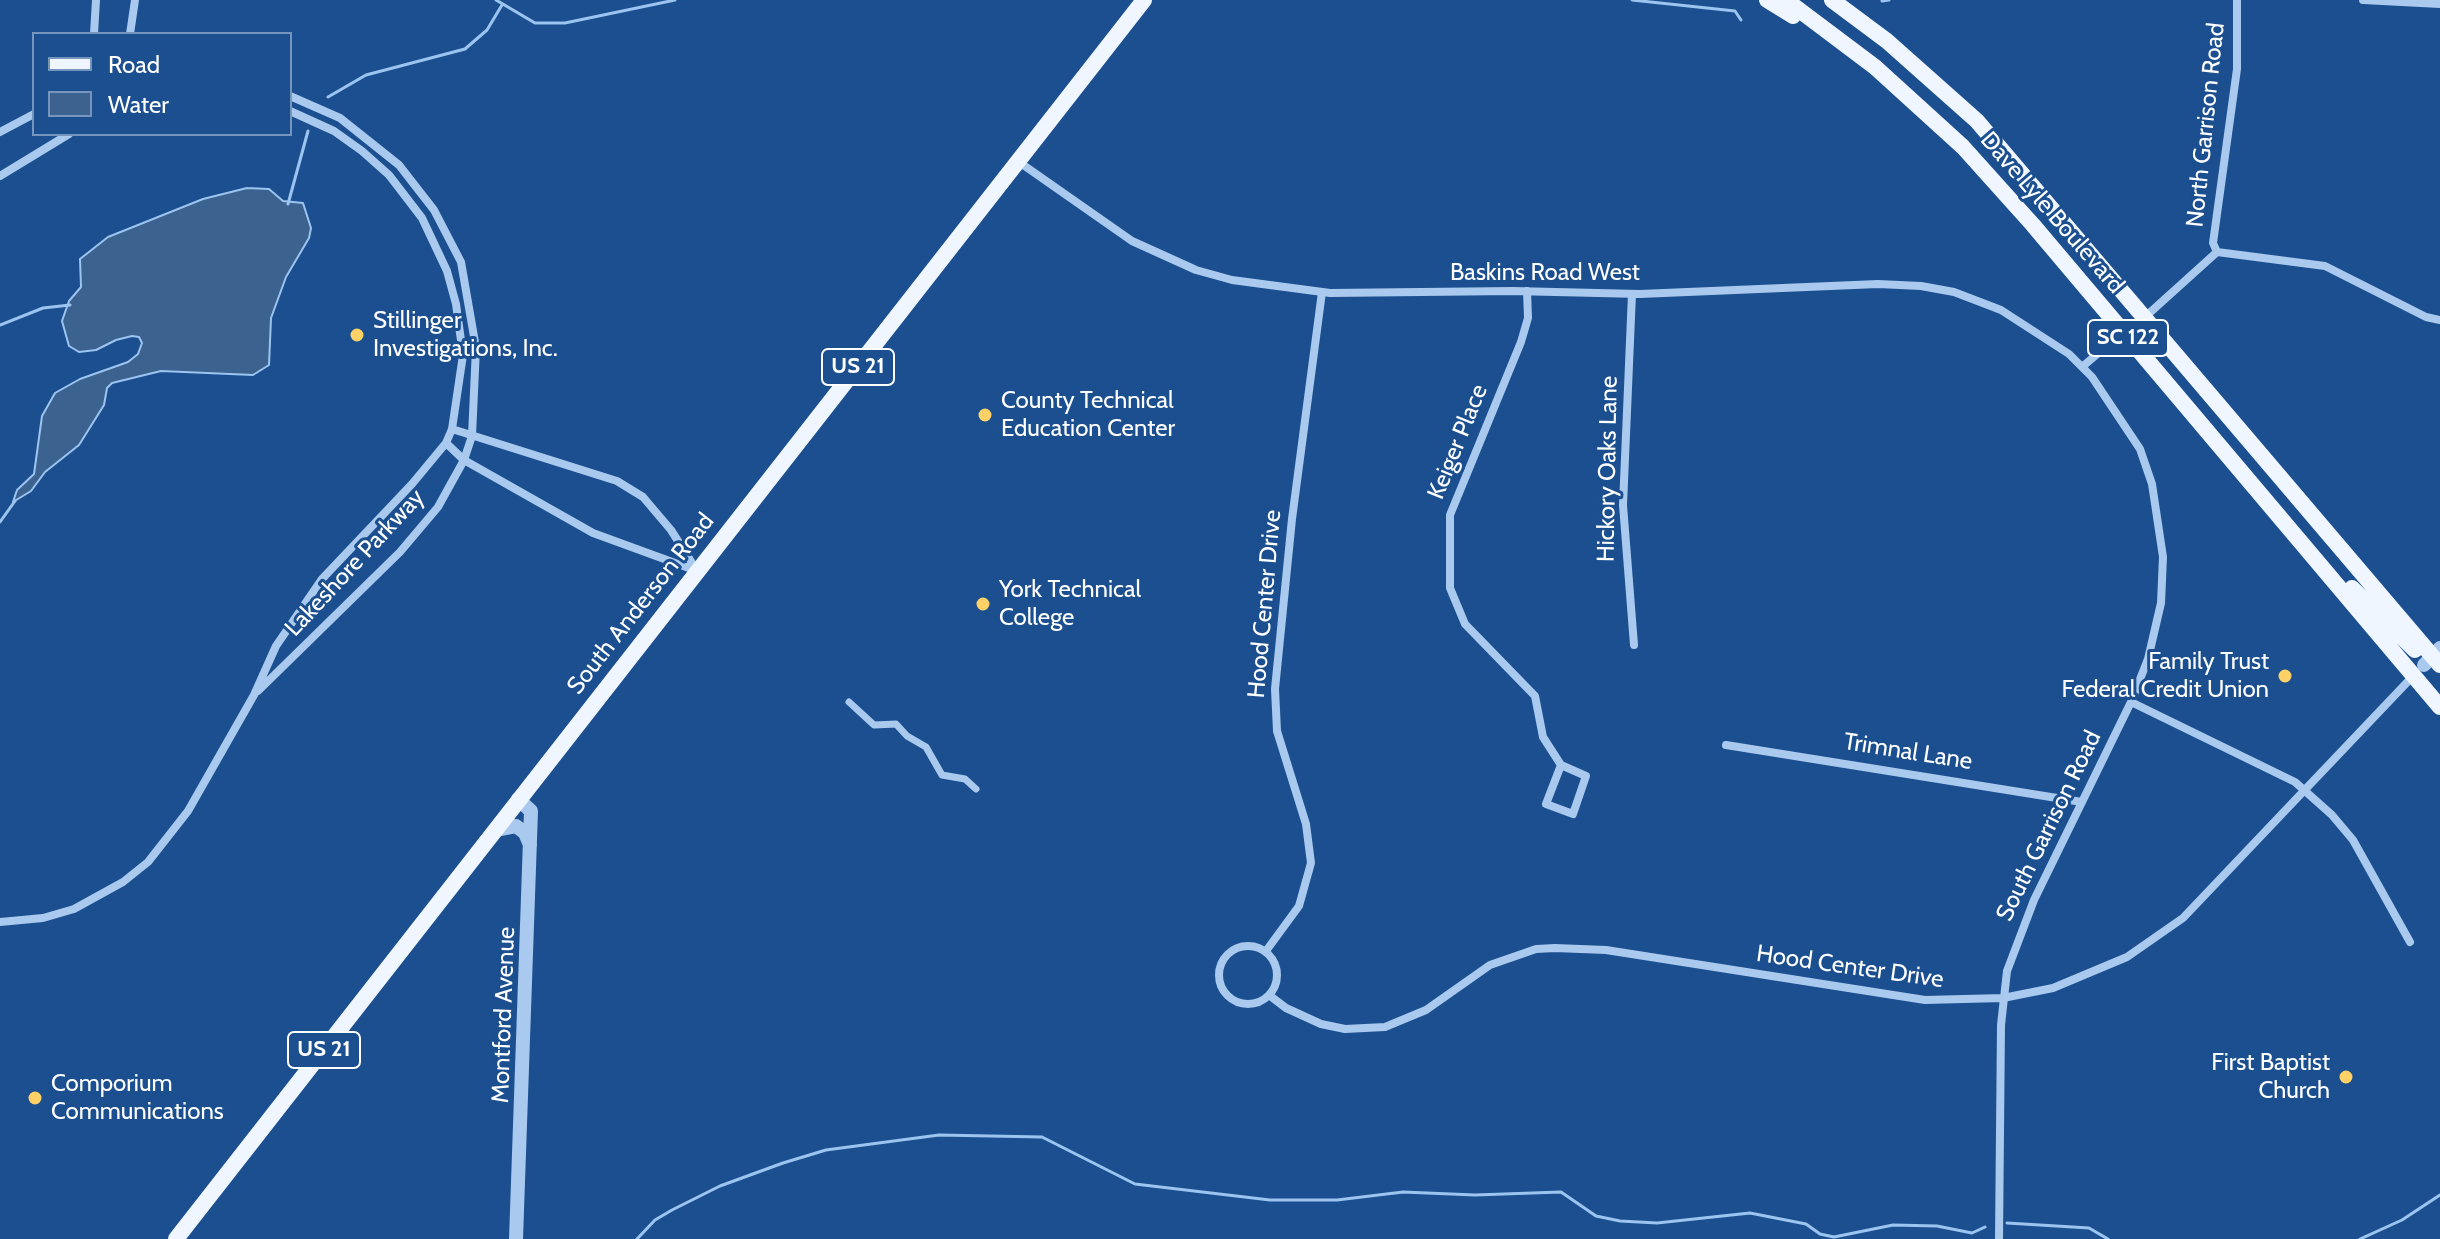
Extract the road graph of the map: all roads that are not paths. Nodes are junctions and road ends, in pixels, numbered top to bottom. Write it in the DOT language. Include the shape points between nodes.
graph roads {
  1 [pos="96,0"];
  2 [pos="135,0"];
  3 [pos="1144,0"];
  4 [pos="1767,0"];
  5 [pos="1786,0"];
  6 [pos="1832,0"];
  7 [pos="2237,0"];
  8 [pos="2363,0"];
  9 [pos="2440,4"];
  10 [pos="94,32"];
  11 [pos="130,32"];
  12 [pos="1902,89"];
  13 [pos="292,97"];
  14 [pos="292,112"];
  15 [pos="32,115"];
  16 [pos="0,132"];
  17 [pos="66,136"];
  18 [pos="1019,162"];
  19 [pos="0,176"];
  20 [pos="2217,252"];
  21 [pos="1527,291"];
  22 [pos="1322,292"];
  23 [pos="1632,294"];
  24 [pos="2145,317"];
  25 [pos="2440,320"];
  26 [pos="2123,332"];
  27 [pos="2082,367"];
  28 [pos="452,429"];
  29 [pos="472,436"];
  30 [pos="446,443"];
  31 [pos="464,460"];
  32 [pos="2287,526"];
  33 [pos="697,571"];
  34 [pos="1634,645"];
  35 [pos="2430,662"];
  36 [pos="2440,688"];
  37 [pos="254,695"];
  38 [pos="849,702"];
  39 [pos="2131,702"];
  40 [pos="2440,707"];
  41 [pos="1726,745"];
  42 [pos="1561,765"];
  43 [pos="976,789"];
  44 [pos="2305,792"];
  45 [pos="518,799"];
  46 [pos="2082,802"];
  47 [pos="494,830"];
  48 [pos="530,845"];
  49 [pos="0,922"];
  50 [pos="2410,942"];
  51 [pos="1266,951"];
  52 [pos="1269,995"];
  53 [pos="2003,998"];
  54 [pos="176,1239"];
  55 [pos="516,1239"];
  56 [pos="1999,1239"];
  1 -- 10 [label="street"];
  2 -- 11 [label="street"];
  3 -- 18 [label="main road, South Anderson Road / US 21"];
  4 -- 12 [label="main road"];
  5 -- 12 [label="main road, Dave Lyle Boulevard / SC 122"];
  6 -- 24 [label="main road, Dave Lyle Boulevard / SC 122" via="1977,121"];
  7 -- 20 [label="street, North Garrison Road" via="2237,69 2213,243"];
  8 -- 9 [label="street"];
  12 -- 26 [label="main road, Dave Lyle Boulevard / SC 122" via="1972,157"];
  13 -- 29 [label="street, Lakeshore Parkway" via="340,118 380,147 434,210 448,236 461,262 476,348"];
  14 -- 28 [label="street, Lakeshore Parkway" via="362,151 389,175 422,218 447,271 458,317 463,355"];
  15 -- 16 [label="street"];
  17 -- 19 [label="street"];
  18 -- 22 [label="street, Baskins Road West" via="1103,223 1162,256 1232,280"];
  18 -- 33 [label="main road, South Anderson Road / US 21"];
  20 -- 24 [label="street, North Garrison Road"];
  20 -- 25 [label="street" via="2325,266"];
  21 -- 22 [label="street, Baskins Road West"];
  21 -- 23 [label="street, Baskins Road West"];
  21 -- 42 [label="street, Keiger Place" via="1528,318 1521,342 1450,515 1450,588 1465,624 1528,685 1539,706 1547,747"];
  22 -- 51 [label="street, Hood Center Drive" via="1275,689 1277,731 1306,824 1311,863 1299,906"];
  23 -- 27 [label="street, Baskins Road West" via="1921,286 2001,310"];
  23 -- 34 [label="street, Hickory Oaks Lane" via="1623,505"];
  24 -- 35 [label="main road, Dave Lyle Boulevard / SC 122"];
  26 -- 27 [label="street"];
  26 -- 32 [label="main road, Dave Lyle Boulevard / SC 122"];
  27 -- 39 [label="street, South Garrison Road" via="2112,402 2140,449 2160,519 2161,603"];
  28 -- 29 [label="street"];
  28 -- 30 [label="street, Lakeshore Parkway"];
  29 -- 31 [label="street, Lakeshore Parkway"];
  29 -- 33 [label="street" via="617,481 643,497"];
  30 -- 31 [label="street"];
  30 -- 37 [label="street, Lakeshore Parkway" via="322,579 276,646"];
  31 -- 33 [label="street" via="593,533"];
  31 -- 37 [label="street, Lakeshore Parkway" via="438,507 400,552"];
  32 -- 35 [label="main road, Dave Lyle Boulevard / SC 122"];
  32 -- 35 [label="main road"];
  33 -- 45 [label="main road, South Anderson Road / US 21"];
  35 -- 36 [label="main road" via="2425,677"];
  35 -- 40 [label="main road, Dave Lyle Boulevard / SC 122"];
  35 -- 44 [label="street, Hood Center Drive"];
  37 -- 49 [label="street, Lakeshore Parkway" via="188,811 148,862 74,909"];
  38 -- 43 [label="street" via="874,725 896,724 926,747 942,775 965,779"];
  39 -- 44 [label="street" via="2295,782"];
  39 -- 46 [label="street, South Garrison Road"];
  41 -- 46 [label="street, Trimnal Lane"];
  42 -- 42 [label="street, Keiger Place" via="1546,804 1573,814 1586,776"];
  44 -- 50 [label="street" via="2353,840"];
  44 -- 53 [label="street, Hood Center Drive" via="2209,895 2156,939 2077,980"];
  45 -- 47 [label="main road, South Anderson Road / US 21"];
  45 -- 48 [label="street, Montford Avenue" via="531,811"];
  46 -- 53 [label="street, South Garrison Road" via="2017,938"];
  47 -- 48 [label="street" via="516,826"];
  47 -- 54 [label="main road, South Anderson Road / US 21"];
  48 -- 55 [label="street, Montford Avenue"];
  51 -- 52 [label="street" via="1278,978"];
  51 -- 52 [label="street" via="1238,947 1223,959 1219,978 1235,1001 1253,1004"];
  52 -- 53 [label="street, Hood Center Drive" via="1321,1024 1385,1027 1426,1010 1490,965 1536,949 1568,948 1900,998"];
  53 -- 56 [label="street, South Garrison Road"];
}
